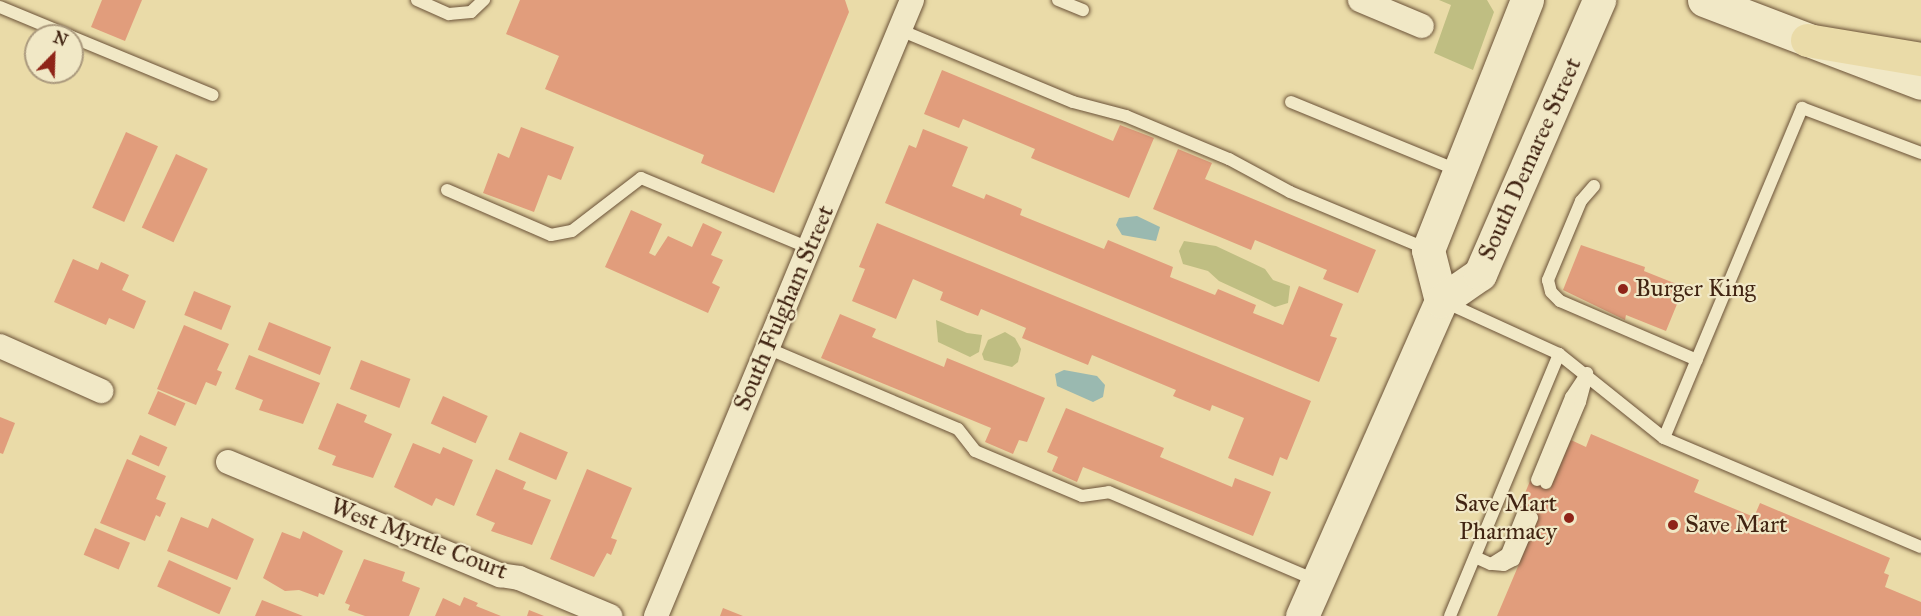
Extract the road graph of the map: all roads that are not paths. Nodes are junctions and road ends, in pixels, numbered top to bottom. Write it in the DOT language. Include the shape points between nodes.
graph roads {
  1 [pos="417,0"];
  2 [pos="484,0"];
  3 [pos="912,0"];
  4 [pos="1058,0"];
  5 [pos="1360,0"];
  6 [pos="1527,0"];
  7 [pos="1599,0"];
  8 [pos="1704,0"];
  9 [pos="0,7"];
  10 [pos="1083,10"];
  11 [pos="40,24"];
  12 [pos="1422,26"];
  13 [pos="900,30"];
  14 [pos="1807,39"];
  15 [pos="84,42"];
  16 [pos="1921,59"];
  17 [pos="1921,83"];
  18 [pos="213,96"];
  19 [pos="1291,102"];
  20 [pos="1921,153"];
  21 [pos="1462,173"];
  22 [pos="1593,186"];
  23 [pos="447,190"];
  24 [pos="809,248"];
  25 [pos="1428,250"];
  26 [pos="1441,301"];
  27 [pos="0,346"];
  28 [pos="767,348"];
  29 [pos="1559,354"];
  30 [pos="1697,360"];
  31 [pos="1587,372"];
  32 [pos="101,391"];
  33 [pos="1664,438"];
  34 [pos="228,462"];
  35 [pos="1542,481"];
  36 [pos="1527,516"];
  37 [pos="1921,547"];
  38 [pos="1475,557"];
  39 [pos="1317,580"];
  40 [pos="610,616"];
  41 [pos="656,616"];
  42 [pos="1302,616"];
  43 [pos="1450,616"];
  1 -- 2 [label="lane" via="449,14 471,12"];
  3 -- 13 [label="street, South Fulgham Street"];
  4 -- 10 [label="lane"];
  5 -- 12 [label="street"];
  6 -- 21 [label="main road"];
  7 -- 26 [label="main road, South Demaree Street" via="1480,273"];
  8 -- 14 [label="main road"];
  9 -- 11 [label="lane"];
  13 -- 24 [label="street, South Fulgham Street"];
  13 -- 25 [label="lane" via="1073,102 1136,120 1228,159 1290,192"];
  14 -- 16 [label="highway"];
  14 -- 17 [label="main road"];
  15 -- 18 [label="lane"];
  19 -- 21 [label="lane"];
  20 -- 30 [label="lane" via="1802,108"];
  21 -- 25 [label="main road"];
  22 -- 30 [label="lane" via="1581,201 1548,280 1551,292 1560,301"];
  23 -- 24 [label="lane" via="551,235 572,231 641,178"];
  24 -- 28 [label="street, South Fulgham Street"];
  25 -- 26 [label="main road"];
  26 -- 29 [label="lane"];
  26 -- 39 [label="main road"];
  27 -- 32 [label="street"];
  28 -- 39 [label="lane" via="958,429 975,451 996,460 1082,496 1109,492"];
  28 -- 41 [label="street, South Fulgham Street"];
  29 -- 31 [label="lane"];
  29 -- 38 [label="lane"];
  30 -- 33 [label="lane"];
  31 -- 33 [label="lane"];
  31 -- 35 [label="lane" via="1571,397"];
  33 -- 37 [label="lane"];
  34 -- 40 [label="street, West Myrtle Court" via="500,575 519,578"];
  36 -- 38 [label="lane" via="1507,554 1491,564"];
  38 -- 43 [label="lane"];
  39 -- 42 [label="main road"];
}
